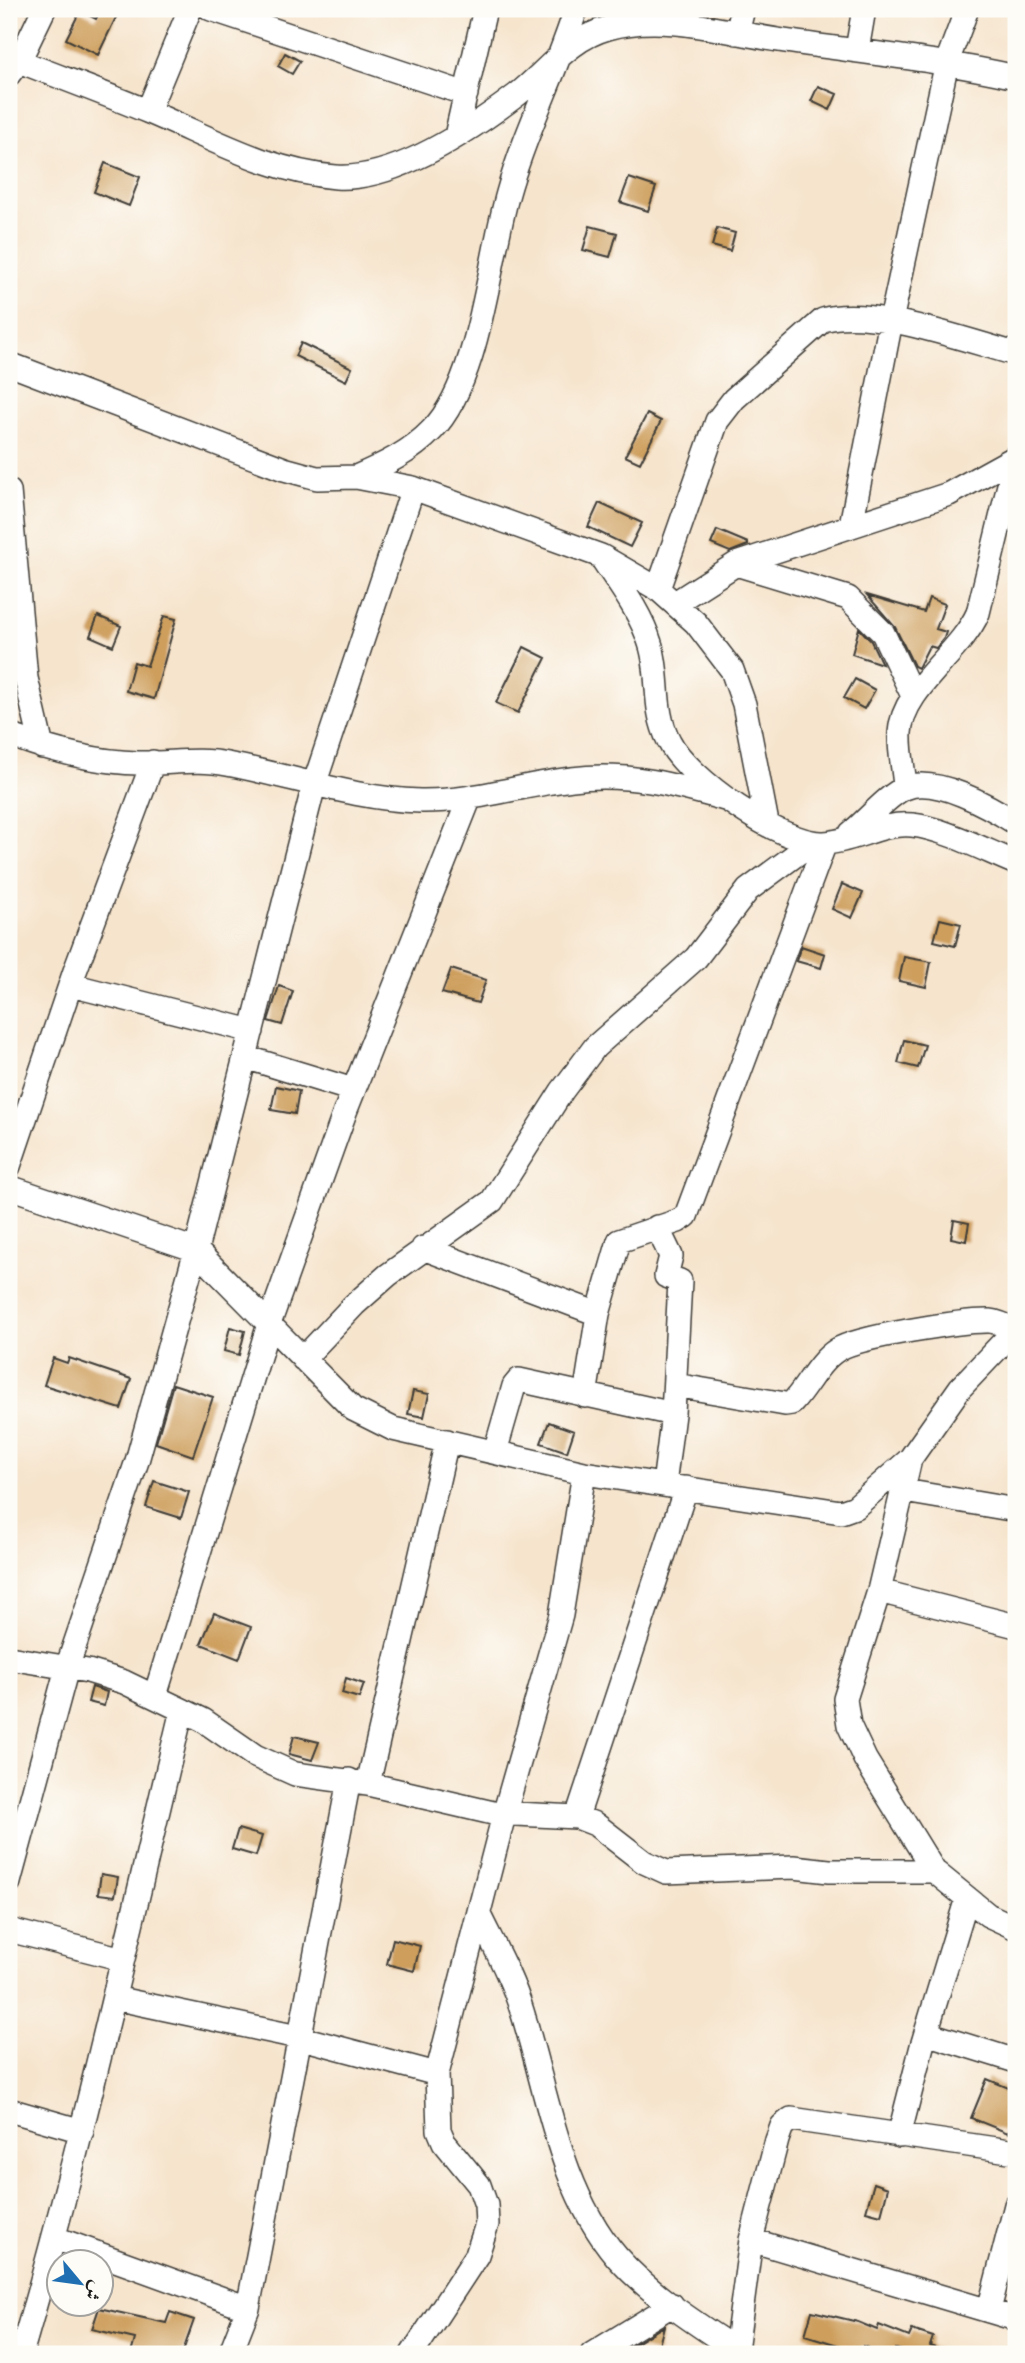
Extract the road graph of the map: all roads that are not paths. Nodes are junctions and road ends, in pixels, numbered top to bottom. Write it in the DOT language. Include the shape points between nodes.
graph roads {
  1 [pos="44,9"];
  2 [pos="190,9"];
  3 [pos="211,9"];
  4 [pos="485,9"];
  5 [pos="576,9"];
  6 [pos="743,9"];
  7 [pos="864,9"];
  8 [pos="967,9"];
  9 [pos="737,33"];
  10 [pos="564,50"];
  11 [pos="858,50"];
  12 [pos="947,62"];
  13 [pos="14,68"];
  14 [pos="1016,77"];
  15 [pos="466,94"];
  16 [pos="148,111"];
  17 [pos="456,136"];
  18 [pos="891,321"];
  19 [pos="1016,354"];
  20 [pos="9,364"];
  21 [pos="1016,457"];
  22 [pos="356,477"];
  23 [pos="413,488"];
  24 [pos="9,491"];
  25 [pos="851,525"];
  26 [pos="601,556"];
  27 [pos="736,564"];
  28 [pos="667,596"];
  29 [pos="913,696"];
  30 [pos="9,734"];
  31 [pos="42,747"];
  32 [pos="153,762"];
  33 [pos="314,785"];
  34 [pos="905,787"];
  35 [pos="470,797"];
  36 [pos="728,800"];
  37 [pos="767,823"];
  38 [pos="1016,823"];
  39 [pos="828,841"];
  40 [pos="1016,863"];
  41 [pos="71,985"];
  42 [pos="252,1031"];
  43 [pos="245,1057"];
  44 [pos="353,1090"];
  45 [pos="9,1166"];
  46 [pos="9,1187"];
  47 [pos="657,1227"];
  48 [pos="423,1248"];
  49 [pos="196,1250"];
  50 [pos="598,1314"];
  51 [pos="269,1324"];
  52 [pos="1016,1329"];
  53 [pos="303,1359"];
  54 [pos="675,1385"];
  55 [pos="585,1395"];
  56 [pos="673,1414"];
  57 [pos="447,1441"];
  58 [pos="495,1452"];
  59 [pos="910,1459"];
  60 [pos="584,1473"];
  61 [pos="675,1487"];
  62 [pos="904,1491"];
  63 [pos="1016,1510"];
  64 [pos="880,1591"];
  65 [pos="1016,1626"];
  66 [pos="9,1658"];
  67 [pos="68,1668"];
  68 [pos="155,1696"];
  69 [pos="182,1710"];
  70 [pos="359,1782"];
  71 [pos="503,1815"];
  72 [pos="577,1817"];
  73 [pos="934,1871"];
  74 [pos="9,1882"];
  75 [pos="967,1898"];
  76 [pos="479,1914"];
  77 [pos="1016,1928"];
  78 [pos="9,1930"];
  79 [pos="123,1959"];
  80 [pos="114,1998"];
  81 [pos="926,2033"];
  82 [pos="298,2037"];
  83 [pos="1016,2061"];
  84 [pos="437,2074"];
  85 [pos="9,2110"];
  86 [pos="82,2132"];
  87 [pos="899,2136"];
  88 [pos="1016,2152"];
  89 [pos="1016,2205"];
  90 [pos="55,2238"];
  91 [pos="751,2240"];
  92 [pos="672,2305"];
  93 [pos="248,2308"];
  94 [pos="989,2310"];
  95 [pos="1016,2319"];
  96 [pos="739,2352"];
  97 [pos="21,2354"];
  98 [pos="230,2354"];
  99 [pos="412,2354"];
  100 [pos="592,2354"];
  1 -- 13 [label="street"];
  2 -- 16 [label="street"];
  3 -- 15 [label="street"];
  4 -- 15 [label="street"];
  5 -- 10 [label="street"];
  6 -- 9 [label="street"];
  7 -- 11 [label="street"];
  8 -- 12 [label="street"];
  9 -- 10 [label="street" via="650,22 607,27"];
  9 -- 11 [label="street"];
  10 -- 17 [label="street" via="519,93"];
  10 -- 22 [label="street" via="508,192 472,349 457,391 433,429 396,459"];
  11 -- 12 [label="street"];
  12 -- 14 [label="street"];
  12 -- 18 [label="street"];
  13 -- 16 [label="street"];
  15 -- 17 [label="street"];
  16 -- 17 [label="street" via="273,165 337,177 391,169"];
  18 -- 19 [label="street"];
  18 -- 25 [label="street"];
  18 -- 28 [label="street" via="840,315 823,320 734,399 714,430"];
  20 -- 22 [label="street" via="284,469 317,478"];
  21 -- 25 [label="street" via="949,494"];
  21 -- 29 [label="street" via="969,635"];
  22 -- 23 [label="street"];
  23 -- 26 [label="street"];
  23 -- 33 [label="street"];
  24 -- 31 [label="street" via="26,678"];
  25 -- 27 [label="street"];
  26 -- 28 [label="street"];
  26 -- 36 [label="street" via="643,624 651,646 656,708 668,740 679,758"];
  27 -- 28 [label="street"];
  27 -- 29 [label="street" via="848,598 883,633"];
  28 -- 37 [label="street" via="696,623 732,670 744,704"];
  29 -- 34 [label="street" via="900,733"];
  30 -- 31 [label="street"];
  31 -- 32 [label="street" via="88,758"];
  32 -- 33 [label="street" via="229,764"];
  32 -- 41 [label="street"];
  33 -- 35 [label="street" via="418,801"];
  33 -- 42 [label="street"];
  34 -- 38 [label="street" via="936,787 971,797"];
  34 -- 39 [label="street"];
  35 -- 36 [label="street" via="571,779 611,777 642,778"];
  35 -- 44 [label="street"];
  36 -- 37 [label="street"];
  37 -- 39 [label="street"];
  39 -- 40 [label="street" via="897,825 918,826"];
  39 -- 47 [label="street" via="686,1216"];
  39 -- 48 [label="street" via="748,890 696,958 595,1047 492,1201"];
  41 -- 42 [label="street"];
  41 -- 45 [label="street"];
  42 -- 43 [label="street"];
  43 -- 44 [label="street"];
  43 -- 49 [label="street"];
  44 -- 51 [label="street"];
  46 -- 49 [label="street"];
  47 -- 50 [label="street" via="619,1241"];
  47 -- 54 [label="street" via="671,1256 666,1276 680,1281"];
  48 -- 50 [label="street"];
  48 -- 53 [label="street" via="354,1305"];
  49 -- 51 [label="street"];
  49 -- 67 [label="street" via="137,1461"];
  50 -- 55 [label="street"];
  51 -- 53 [label="street"];
  51 -- 68 [label="street"];
  52 -- 54 [label="street" via="982,1321 843,1347 830,1356 792,1403"];
  52 -- 59 [label="street" via="960,1388"];
  53 -- 57 [label="street" via="353,1409 374,1421"];
  54 -- 56 [label="street"];
  55 -- 56 [label="street"];
  55 -- 58 [label="street" via="519,1380"];
  56 -- 61 [label="street"];
  57 -- 58 [label="street"];
  57 -- 70 [label="street"];
  58 -- 60 [label="street"];
  59 -- 61 [label="street" via="849,1511"];
  59 -- 62 [label="street"];
  60 -- 61 [label="street"];
  60 -- 71 [label="street" via="561,1615"];
  61 -- 72 [label="street"];
  62 -- 63 [label="street"];
  62 -- 64 [label="street"];
  64 -- 65 [label="street"];
  64 -- 73 [label="street" via="849,1680 846,1709 865,1759"];
  66 -- 67 [label="street"];
  67 -- 68 [label="street" via="124,1682"];
  67 -- 74 [label="street"];
  68 -- 69 [label="street"];
  69 -- 70 [label="street" via="272,1765"];
  69 -- 79 [label="street"];
  70 -- 71 [label="street"];
  70 -- 82 [label="street"];
  71 -- 72 [label="street"];
  71 -- 76 [label="street"];
  72 -- 73 [label="street" via="666,1872 794,1867"];
  73 -- 75 [label="street"];
  75 -- 77 [label="street" via="988,1915"];
  75 -- 81 [label="street"];
  76 -- 84 [label="street"];
  76 -- 92 [label="street" via="515,1989 570,2178 583,2208 617,2257"];
  78 -- 79 [label="street"];
  79 -- 80 [label="street"];
  80 -- 82 [label="street"];
  80 -- 86 [label="street"];
  81 -- 83 [label="street"];
  81 -- 87 [label="street"];
  82 -- 84 [label="street"];
  82 -- 93 [label="street"];
  84 -- 99 [label="street" via="439,2130 479,2185 488,2224 477,2255"];
  85 -- 86 [label="street"];
  86 -- 90 [label="street"];
  87 -- 88 [label="street"];
  87 -- 91 [label="street" via="804,2119 792,2119 782,2126"];
  89 -- 94 [label="street"];
  90 -- 93 [label="street"];
  90 -- 97 [label="street"];
  91 -- 94 [label="street"];
  91 -- 96 [label="street"];
  92 -- 96 [label="street"];
  92 -- 100 [label="street"];
  93 -- 98 [label="street"];
  94 -- 95 [label="street"];
}
